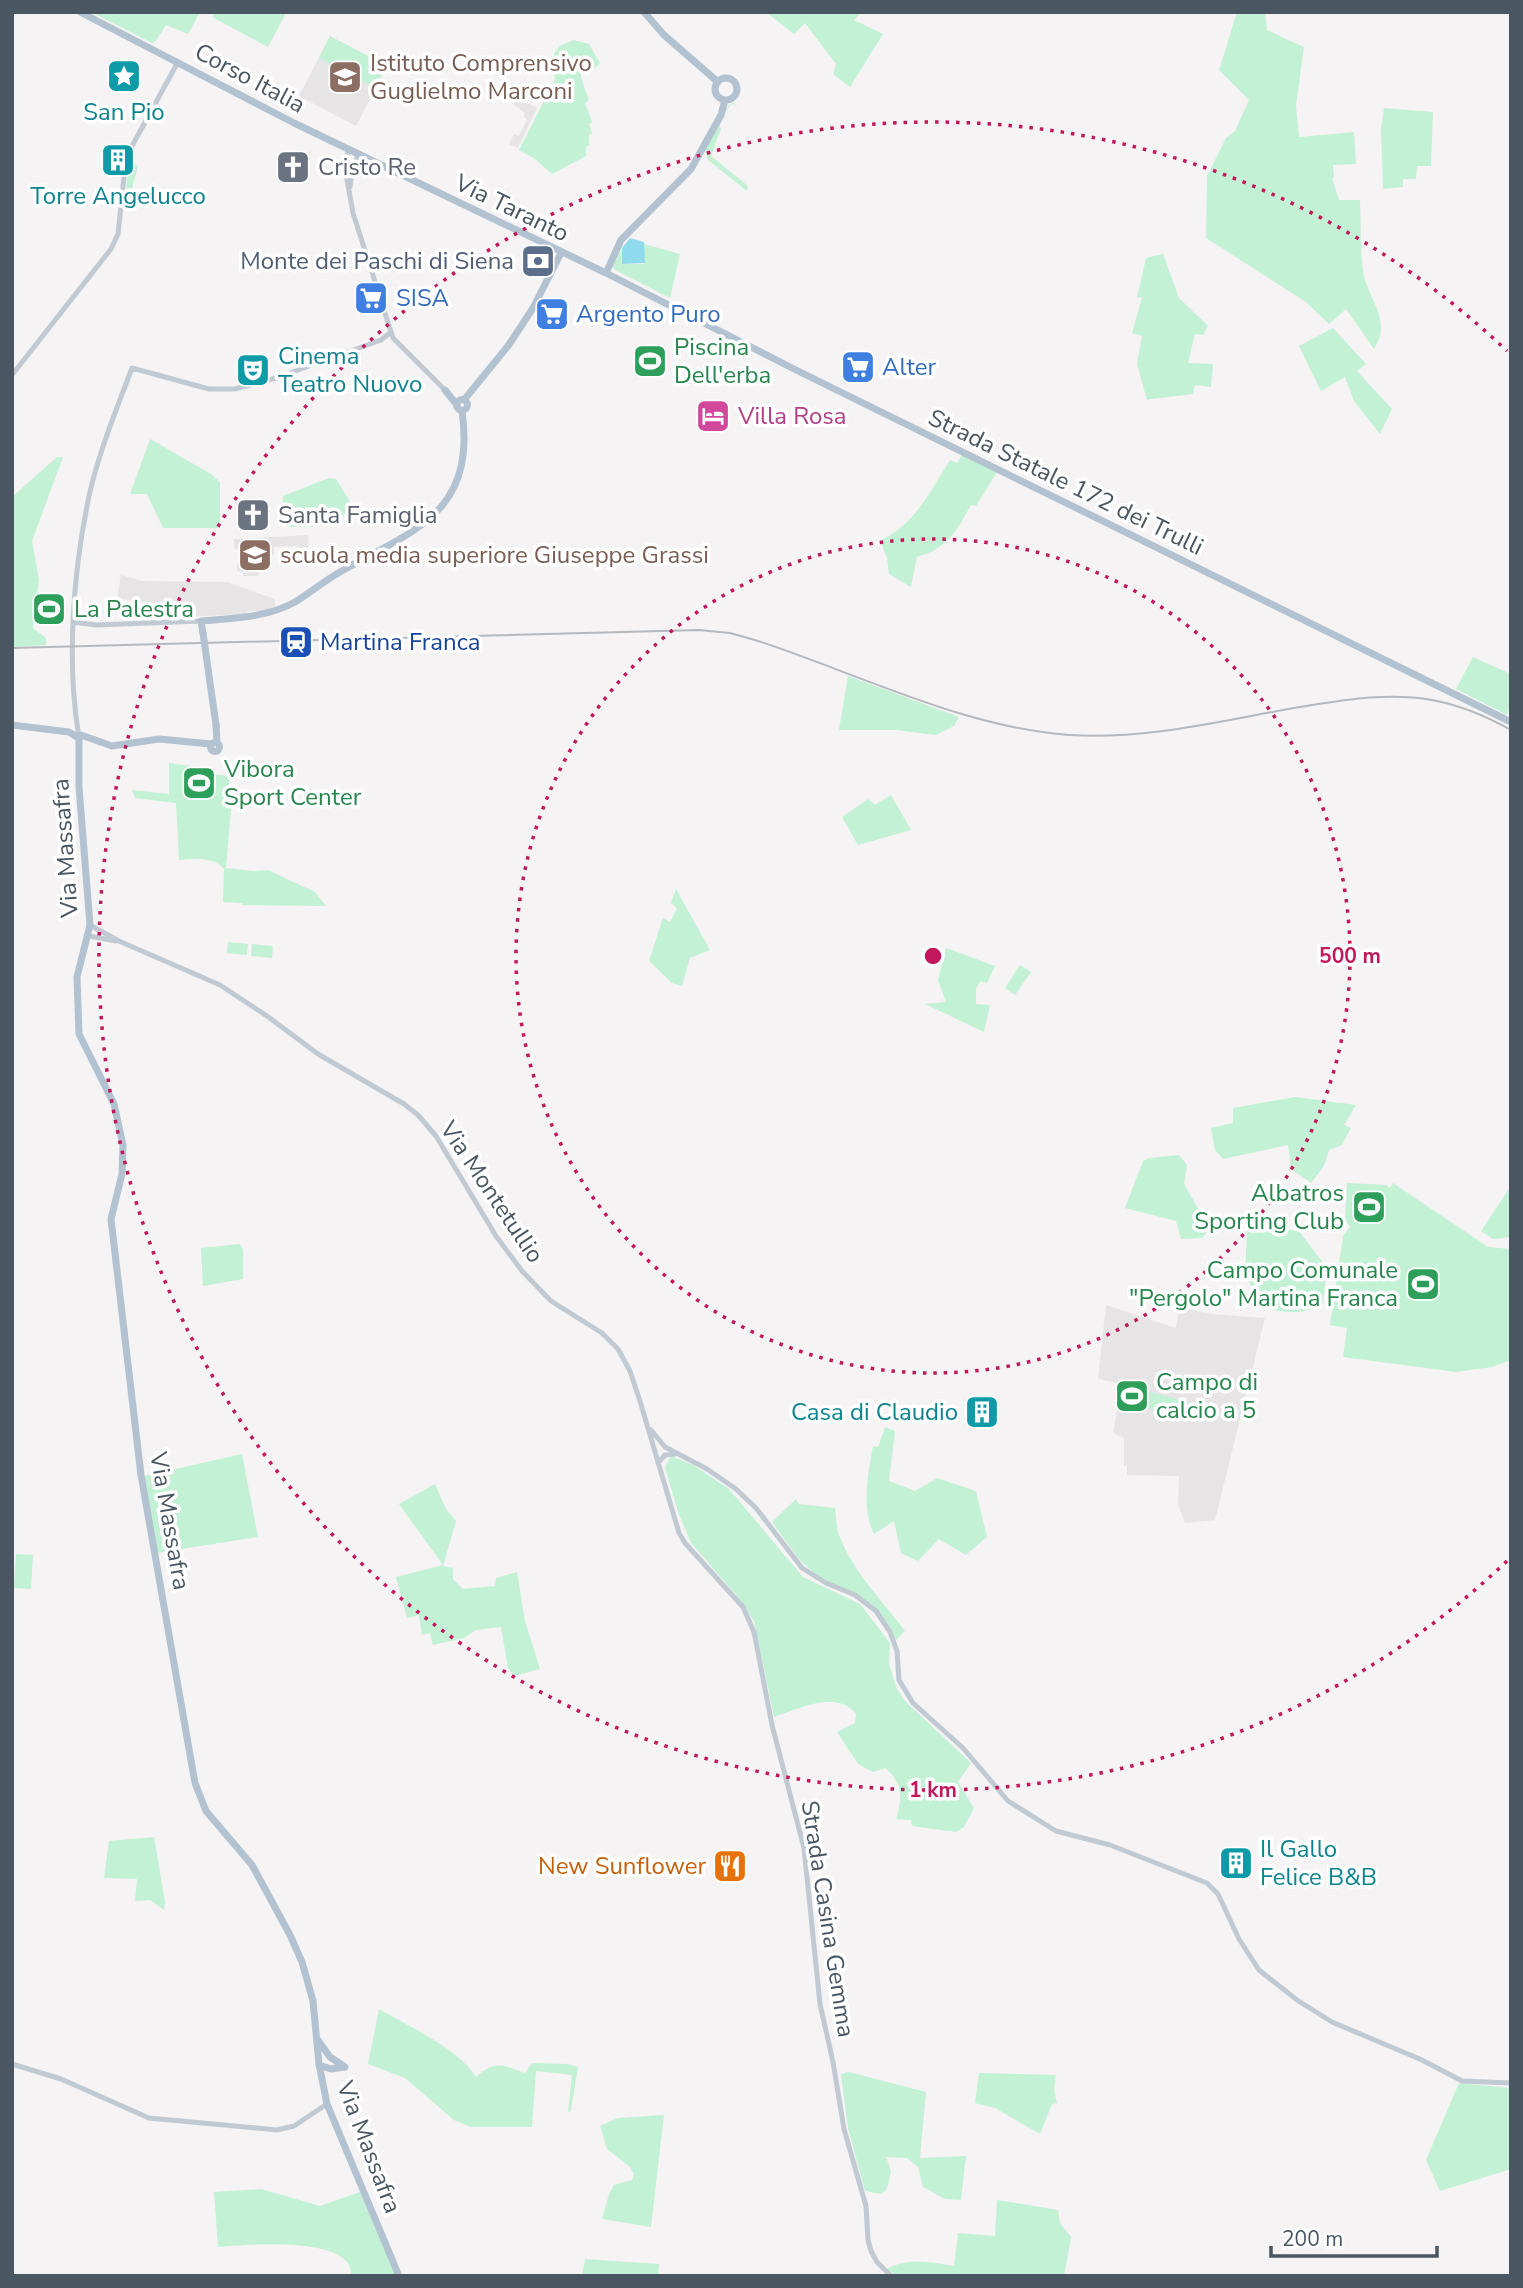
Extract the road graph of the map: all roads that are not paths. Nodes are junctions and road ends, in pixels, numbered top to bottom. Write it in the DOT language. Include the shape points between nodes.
graph roads {
  1 [pos="80,12"];
  2 [pos="644,12"];
  3 [pos="178,62"];
  4 [pos="718,82"];
  5 [pos="725,100"];
  6 [pos="349,150"];
  7 [pos="359,155"];
  8 [pos="403,175"];
  9 [pos="349,193"];
  10 [pos="561,253"];
  11 [pos="606,273"];
  12 [pos="391,332"];
  13 [pos="381,341"];
  14 [pos="397,344"];
  15 [pos="12,375"];
  16 [pos="445,390"];
  17 [pos="461,404"];
  18 [pos="201,621"];
  19 [pos="73,622"];
  20 [pos="1511,722"];
  21 [pos="13,724"];
  22 [pos="78,734"];
  23 [pos="90,925"];
  24 [pos="89,936"];
  25 [pos="119,941"];
  26 [pos="646,1421"];
  27 [pos="665,1447"];
  28 [pos="655,1453"];
  29 [pos="675,1454"];
  30 [pos="658,1463"];
  31 [pos="316,2036"];
  32 [pos="12,2064"];
  33 [pos="319,2064"];
  34 [pos="337,2064"];
  35 [pos="1511,2083"];
  36 [pos="323,2086"];
  37 [pos="327,2104"];
  38 [pos="399,2276"];
  39 [pos="891,2276"];
  1 -- 3 [label="main road, Corso Italia"];
  2 -- 4 [label="main road"];
  3 -- 6 [label="main road, Corso Italia"];
  3 -- 15 [label="street" via="126,157 116,240"];
  4 -- 5 [label="main road" via="717,94"];
  4 -- 5 [label="main road" via="727,78 736,84 736,94"];
  5 -- 11 [label="main road" via="691,169 621,240"];
  6 -- 7 [label="main road, Corso Italia"];
  6 -- 9 [label="street" via="344,163"];
  7 -- 8 [label="main road, Corso Italia"];
  7 -- 9 [label="street"];
  8 -- 10 [label="main road, Via Taranto"];
  9 -- 12 [label="street"];
  10 -- 11 [label="main road, Via Taranto"];
  10 -- 17 [label="main road" via="533,309"];
  11 -- 20 [label="main road, Strada Statale 172 dei Trulli"];
  12 -- 13 [label="street"];
  12 -- 14 [label="street"];
  13 -- 14 [label="street"];
  13 -- 19 [label="street, Via Massafra" via="235,389 209,388 132,368 87,507"];
  14 -- 16 [label="street"];
  16 -- 17 [label="main road"];
  17 -- 18 [label="main road" via="465,449 460,477 422,526 283,607 257,616"];
  18 -- 19 [label="street"];
  18 -- 22 [label="main road, bridge" via="216,726 211,745 159,738 112,746"];
  19 -- 22 [label="street, Via Massafra"];
  21 -- 22 [label="main road"];
  22 -- 23 [label="main road, Via Massafra"];
  23 -- 24 [label="main road, Via Massafra"];
  23 -- 25 [label="street, Via Montetullio"];
  24 -- 25 [label="street, Via Montetullio"];
  24 -- 31 [label="main road, Via Massafra" via="77,977 79,1034 114,1104 123,1145 122,1174 111,1219 141,1475 195,1783 206,1811 252,1865 290,1935 313,2001"];
  25 -- 26 [label="street, Via Montetullio" via="220,985 318,1054 418,1115 528,1279 618,1349"];
  26 -- 27 [label="street"];
  26 -- 28 [label="street, Via Montetullio"];
  27 -- 28 [label="street" via="658,1447"];
  27 -- 29 [label="street"];
  27 -- 30 [label="street"];
  28 -- 30 [label="street, Strada Casina Gemma"];
  29 -- 30 [label="street" via="665,1455"];
  29 -- 35 [label="street" via="736,1489 802,1569 855,1595 876,1611 890,1632 899,1680 913,1703 963,1748 1008,1801 1056,1831 1110,1845 1207,1882 1259,1970 1332,2022 1462,2081"];
  30 -- 39 [label="street, Strada Casina Gemma" via="685,1543 743,1607 754,1632 804,1848 820,2004 844,2129 866,2206 871,2251"];
  31 -- 33 [label="main road, Via Massafra"];
  31 -- 34 [label="main road"];
  32 -- 37 [label="street" via="61,2079 149,2118 278,2130 294,2126"];
  33 -- 34 [label="main road" via="323,2060"];
  33 -- 36 [label="main road, Via Massafra"];
  34 -- 36 [label="main road"];
  36 -- 37 [label="main road, Via Massafra"];
  37 -- 38 [label="main road, Via Massafra"];
}
